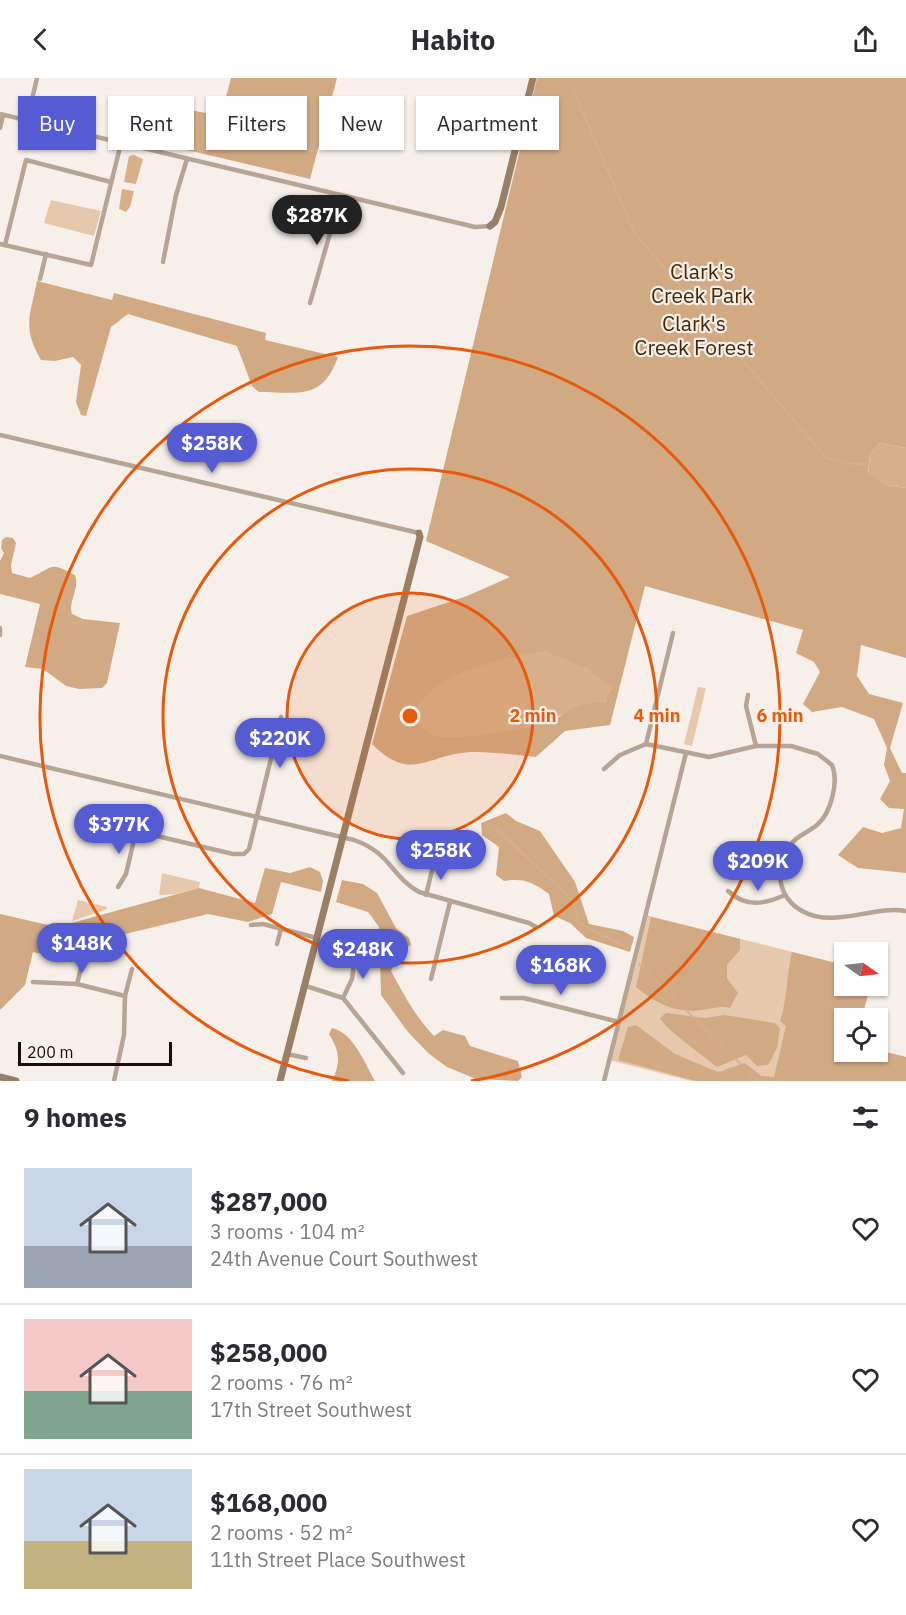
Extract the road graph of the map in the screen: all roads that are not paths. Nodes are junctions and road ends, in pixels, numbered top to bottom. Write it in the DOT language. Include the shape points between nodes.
graph roads {
  1 [pos="38,78"];
  2 [pos="533,78"];
  3 [pos="33,96"];
  4 [pos="2,115"];
  5 [pos="18,119"];
  6 [pos="0,128"];
  7 [pos="119,150"];
  8 [pos="150,150"];
  9 [pos="187,159"];
  10 [pos="111,182"];
  11 [pos="341,195"];
  12 [pos="490,226"];
  13 [pos="2,245"];
  14 [pos="46,254"];
  15 [pos="163,262"];
  16 [pos="40,279"];
  17 [pos="310,303"];
  18 [pos="0,435"];
  19 [pos="419,533"];
  20 [pos="1,628"];
  21 [pos="673,633"];
  22 [pos="0,635"];
  23 [pos="748,695"];
  24 [pos="281,717"];
  25 [pos="646,744"];
  26 [pos="756,746"];
  27 [pos="686,753"];
  28 [pos="0,756"];
  29 [pos="604,769"];
  30 [pos="256,816"];
  31 [pos="81,824"];
  32 [pos="136,831"];
  33 [pos="342,836"];
  34 [pos="434,862"];
  35 [pos="118,886"];
  36 [pos="728,891"];
  37 [pos="426,895"];
  38 [pos="785,895"];
  39 [pos="450,902"];
  40 [pos="906,911"];
  41 [pos="251,925"];
  42 [pos="536,927"];
  43 [pos="281,929"];
  44 [pos="317,938"];
  45 [pos="277,944"];
  46 [pos="355,954"];
  47 [pos="83,960"];
  48 [pos="132,969"];
  49 [pos="431,979"];
  50 [pos="33,982"];
  51 [pos="77,984"];
  52 [pos="306,986"];
  53 [pos="125,996"];
  54 [pos="343,998"];
  55 [pos="502,998"];
  56 [pos="619,1022"];
  57 [pos="287,1054"];
  58 [pos="306,1058"];
  59 [pos="403,1073"];
  60 [pos="0,1077"];
  61 [pos="16,1081"];
  62 [pos="114,1081"];
  63 [pos="280,1081"];
  64 [pos="604,1081"];
  1 -- 3 [label="street"];
  2 -- 12 [label="street" via="499,214"];
  4 -- 5 [label="street"];
  4 -- 6 [label="street"];
  7 -- 10 [label="street"];
  8 -- 9 [label="street"];
  9 -- 11 [label="street"];
  9 -- 15 [label="street"];
  10 -- 13 [label="street" via="26,160"];
  10 -- 14 [label="street" via="91,265"];
  11 -- 12 [label="street" via="475,227"];
  11 -- 17 [label="street"];
  13 -- 14 [label="street"];
  14 -- 16 [label="street"];
  18 -- 19 [label="street"];
  19 -- 33 [label="street"];
  20 -- 22 [label="street"];
  21 -- 25 [label="street"];
  23 -- 26 [label="street" via="746,706"];
  24 -- 30 [label="street"];
  25 -- 27 [label="street"];
  25 -- 29 [label="street" via="620,755"];
  26 -- 27 [label="street" via="715,756"];
  26 -- 38 [label="street" via="799,747 823,756 834,769 835,783 826,813 818,825 794,840 783,856 779,874"];
  27 -- 56 [label="street"];
  28 -- 30 [label="street"];
  30 -- 32 [label="street" via="249,849 241,855"];
  30 -- 33 [label="street"];
  31 -- 32 [label="street" via="89,820"];
  32 -- 35 [label="street" via="126,874"];
  33 -- 37 [label="street" via="374,848 406,883"];
  33 -- 44 [label="street"];
  34 -- 37 [label="street"];
  36 -- 38 [label="street" via="758,904"];
  37 -- 39 [label="street"];
  38 -- 40 [label="street" via="803,912 820,916"];
  39 -- 42 [label="street"];
  39 -- 49 [label="street"];
  41 -- 43 [label="street"];
  43 -- 44 [label="street"];
  43 -- 45 [label="street"];
  44 -- 52 [label="street"];
  46 -- 54 [label="street" via="352,979"];
  47 -- 51 [label="street"];
  48 -- 53 [label="street"];
  50 -- 51 [label="street"];
  51 -- 53 [label="street"];
  52 -- 54 [label="street"];
  52 -- 57 [label="street"];
  53 -- 62 [label="street" via="124,1035"];
  54 -- 59 [label="street"];
  55 -- 56 [label="street" via="524,998"];
  56 -- 64 [label="street"];
  57 -- 58 [label="street"];
  57 -- 63 [label="street"];
  60 -- 61 [label="street"];
}
